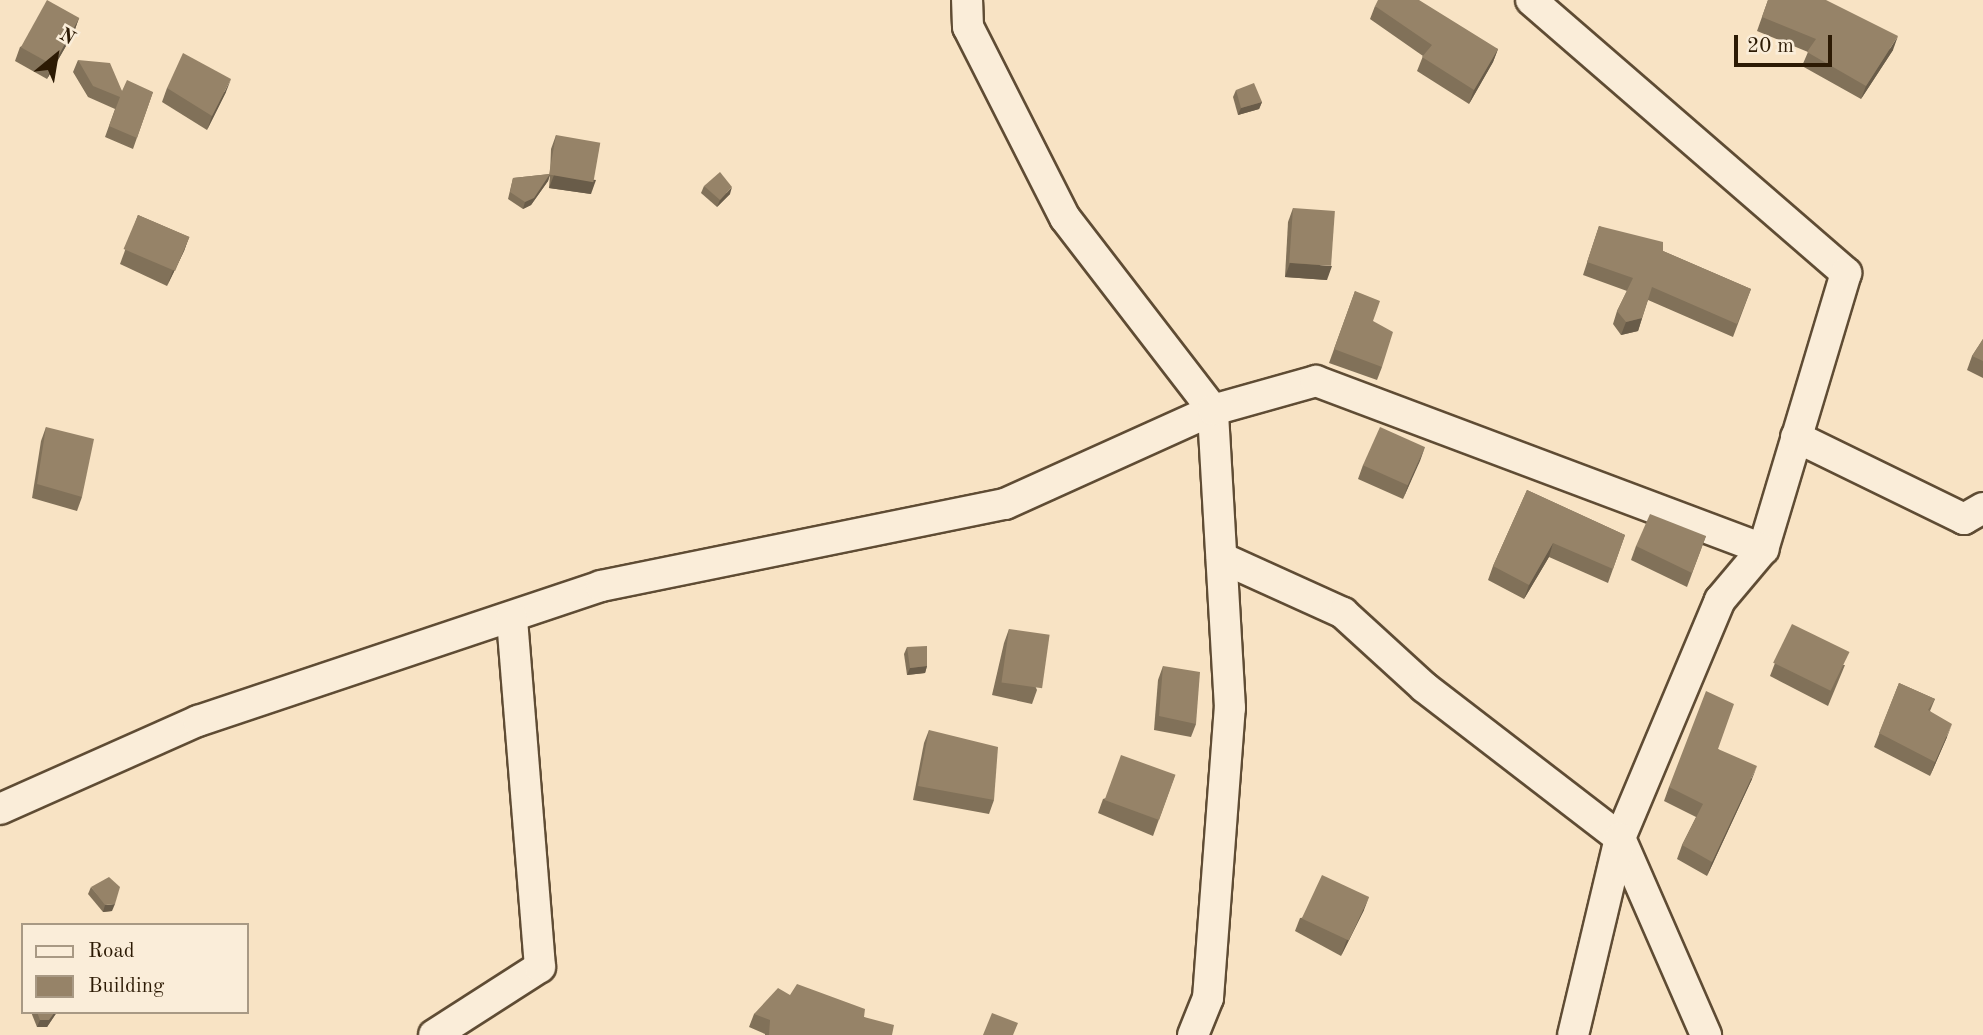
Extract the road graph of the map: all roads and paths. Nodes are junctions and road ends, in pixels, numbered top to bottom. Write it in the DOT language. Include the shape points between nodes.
graph roads {
  1 [pos="967,0"];
  2 [pos="1531,0"];
  3 [pos="1213,410"];
  4 [pos="1796,437"];
  5 [pos="1983,508"];
  6 [pos="1763,549"];
  7 [pos="1222,558"];
  8 [pos="512,617"];
  9 [pos="0,809"];
  10 [pos="1620,838"];
  11 [pos="434,1035"];
  12 [pos="1193,1035"];
  13 [pos="1573,1035"];
  14 [pos="1706,1035"];
  1 -- 3 [label="street" via="968,27 1065,218"];
  2 -- 4 [label="street" via="1846,273"];
  3 -- 6 [label="street" via="1316,381"];
  3 -- 7 [label="street"];
  3 -- 8 [label="street" via="1005,504 601,586"];
  4 -- 5 [label="street" via="1964,519"];
  4 -- 6 [label="street"];
  6 -- 10 [label="street" via="1720,600"];
  7 -- 10 [label="street" via="1343,613 1424,687"];
  7 -- 12 [label="street" via="1230,708 1208,998"];
  8 -- 9 [label="street" via="198,722"];
  8 -- 11 [label="street" via="540,967"];
  10 -- 13 [label="street" via="1595,963"];
  10 -- 14 [label="street"];
}
